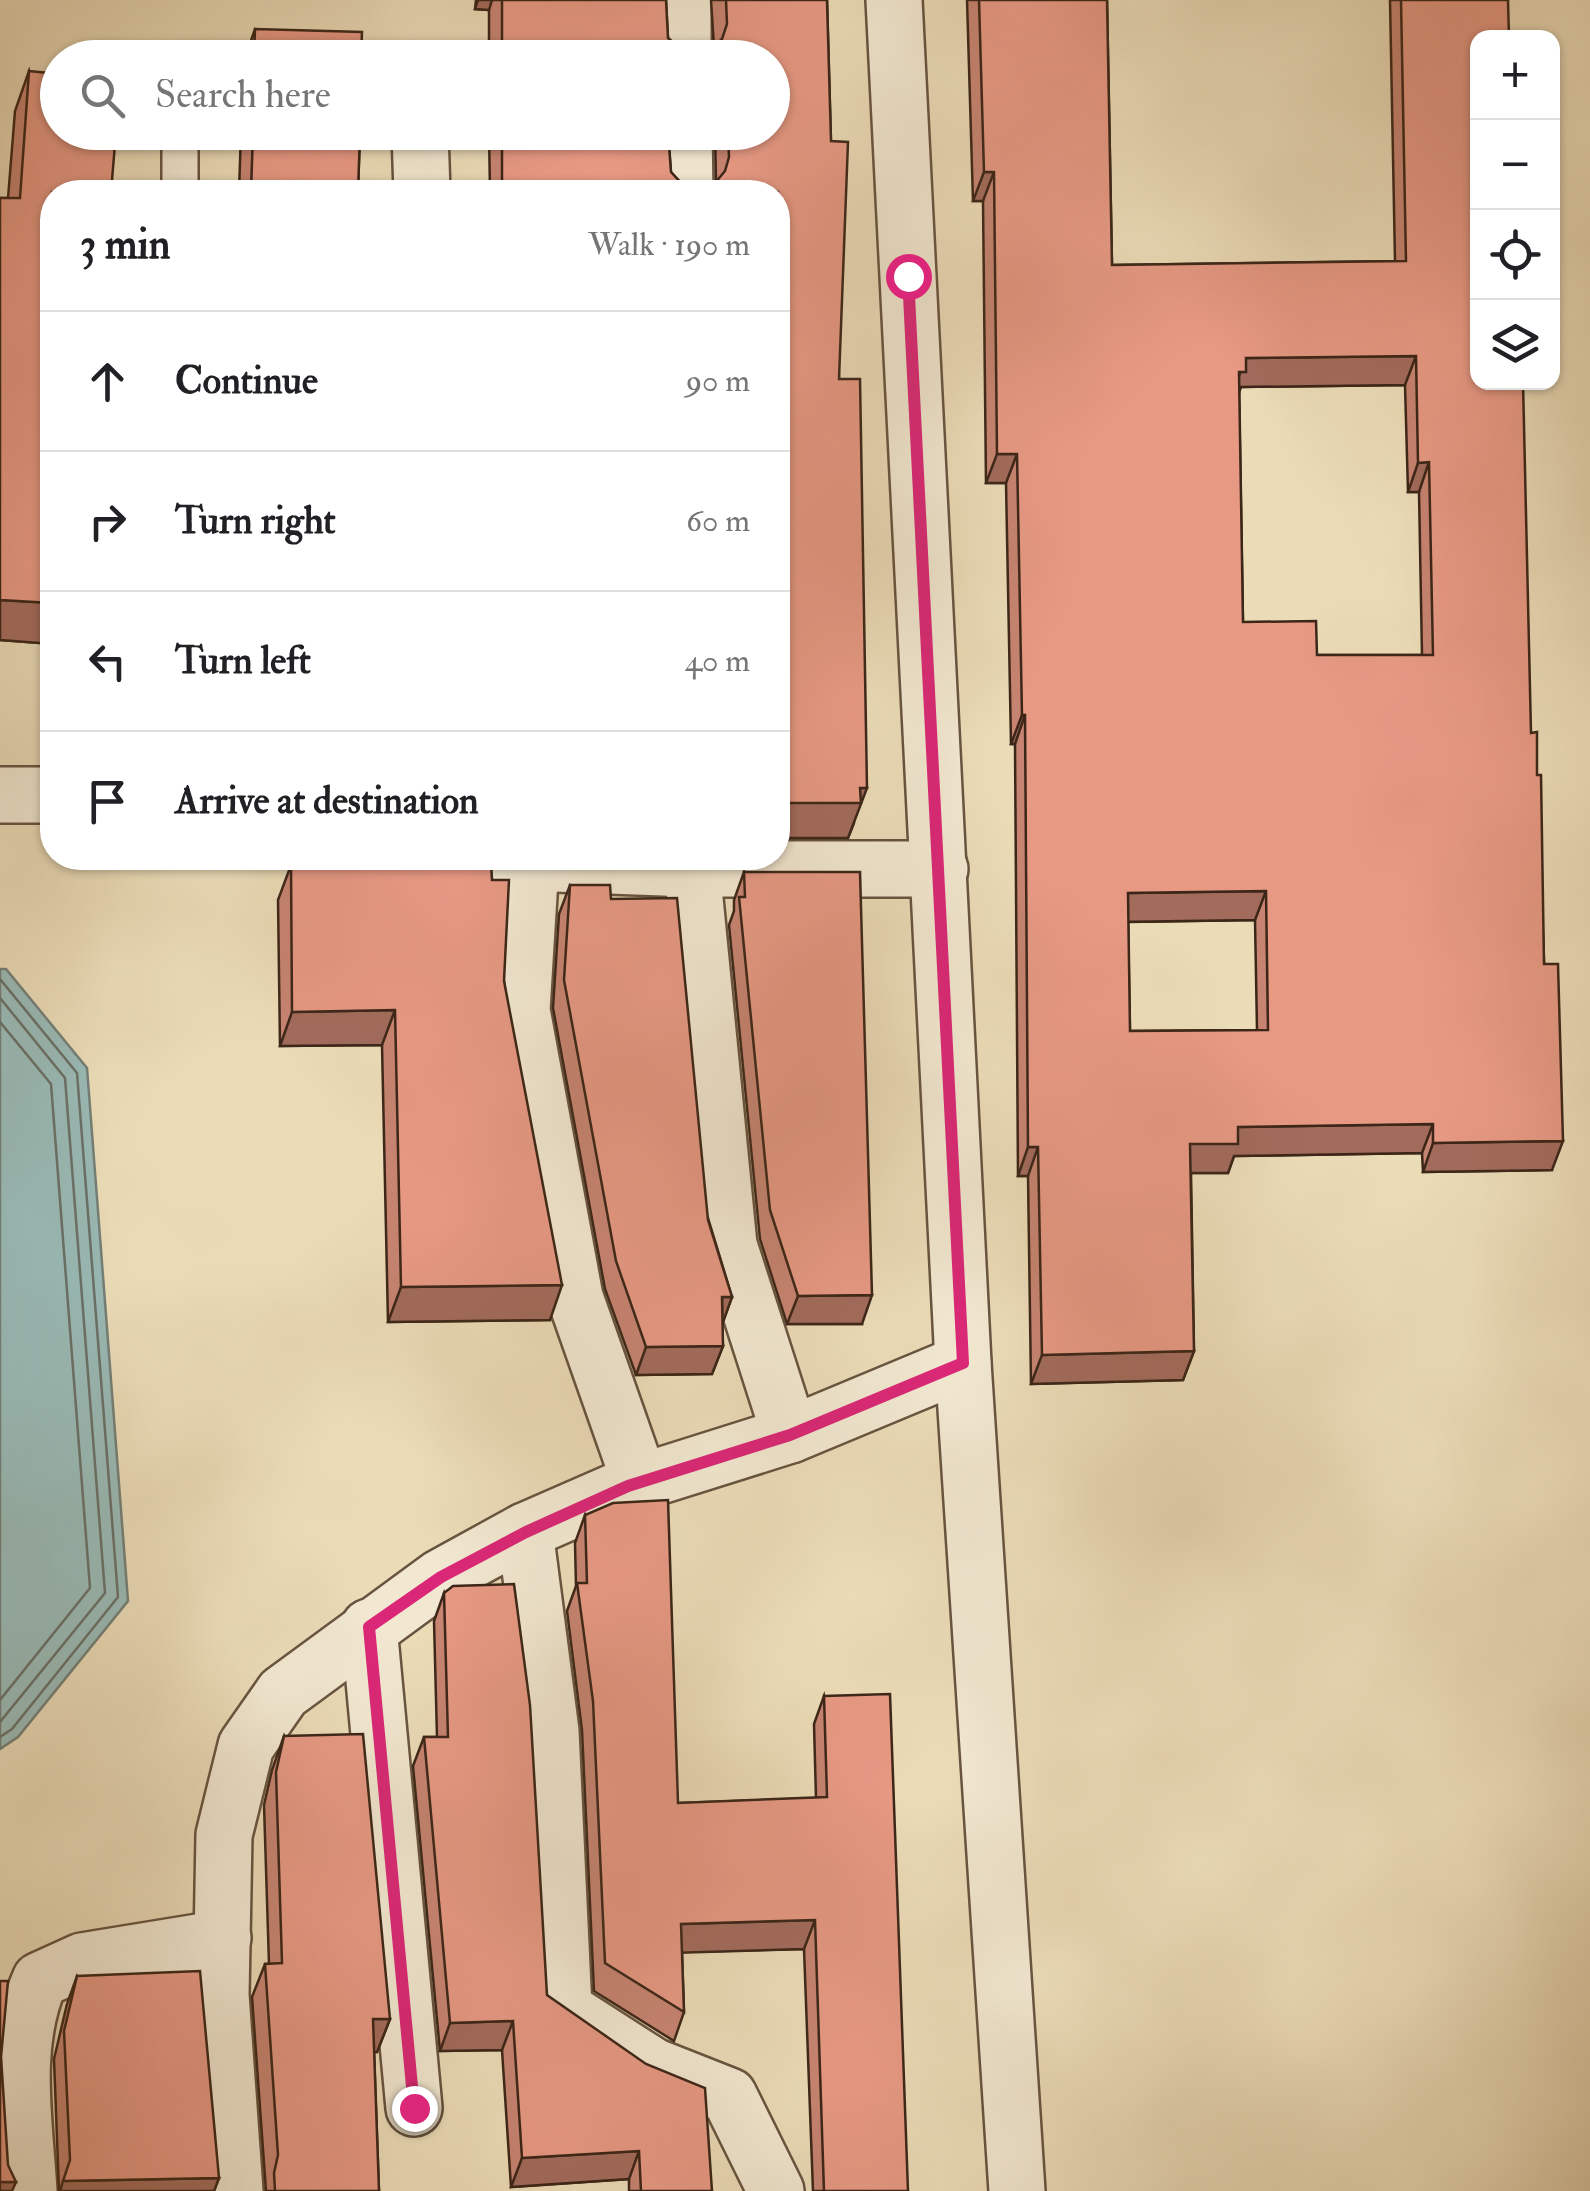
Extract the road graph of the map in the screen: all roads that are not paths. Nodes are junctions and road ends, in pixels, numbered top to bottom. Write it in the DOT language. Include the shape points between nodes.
graph roads {
  1 [pos="683,0"];
  2 [pos="894,0"];
  3 [pos="683,40"];
  4 [pos="180,150"];
  5 [pos="421,150"];
  6 [pos="684,150"];
  7 [pos="180,180"];
  8 [pos="422,180"];
  9 [pos="684,180"];
  10 [pos="40,795"];
  11 [pos="0,796"];
  12 [pos="790,865"];
  13 [pos="940,869"];
  14 [pos="531,870"];
  15 [pos="692,870"];
  16 [pos="963,1363"];
  17 [pos="790,1435"];
  18 [pos="640,1482"];
  19 [pos="526,1532"];
  20 [pos="369,1627"];
  21 [pos="222,1938"];
  22 [pos="20,1981"];
  23 [pos="414,2108"];
  24 [pos="29,2191"];
  25 [pos="235,2191"];
  26 [pos="776,2191"];
  27 [pos="1017,2191"];
  1 -- 3 [label="street"];
  2 -- 13 [label="street"];
  4 -- 7 [label="lane"];
  5 -- 8 [label="street"];
  6 -- 9 [label="street"];
  10 -- 11 [label="street"];
  12 -- 13 [label="street"];
  13 -- 16 [label="street"];
  14 -- 18 [label="street" via="522,1010 574,1297"];
  15 -- 17 [label="street" via="729,1245"];
  16 -- 17 [label="street"];
  16 -- 27 [label="street"];
  17 -- 18 [label="street"];
  18 -- 19 [label="street"];
  19 -- 20 [label="street" via="441,1577"];
  19 -- 26 [label="street" via="551,1732 564,2009 653,2066 730,2096"];
  20 -- 21 [label="street" via="283,1693 246,1746 224,1835"];
  20 -- 23 [label="street"];
  21 -- 22 [label="street" via="82,1961"];
  21 -- 25 [label="street"];
  22 -- 24 [label="street"];
}
